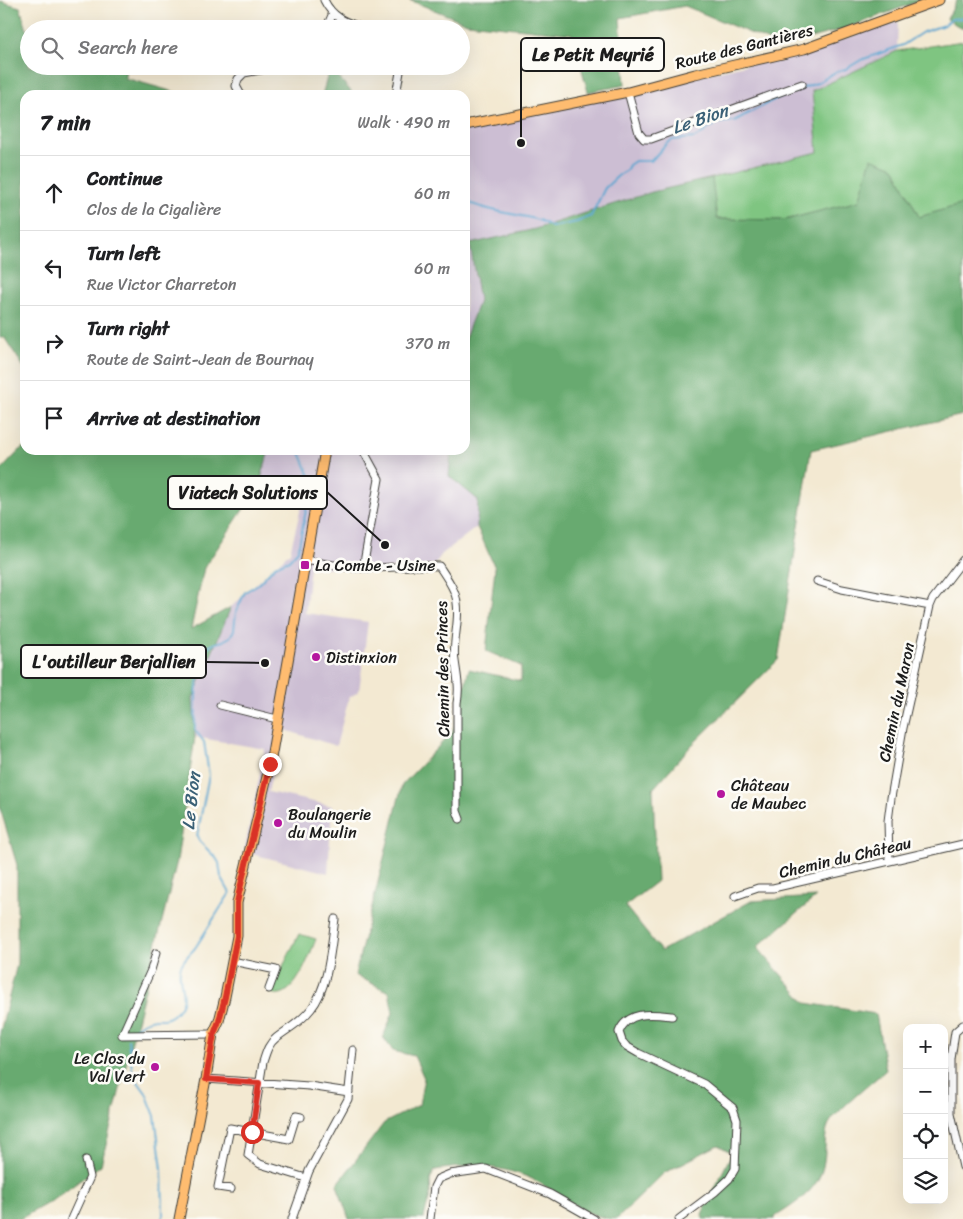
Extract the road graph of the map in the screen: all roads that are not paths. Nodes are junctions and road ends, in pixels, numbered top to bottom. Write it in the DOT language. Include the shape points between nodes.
graph roads {
  1 [pos="324,0"];
  2 [pos="939,0"];
  3 [pos="332,13"];
  4 [pos="329,20"];
  5 [pos="342,20"];
  6 [pos="242,75"];
  7 [pos="399,75"];
  8 [pos="802,84"];
  9 [pos="238,90"];
  10 [pos="397,90"];
  11 [pos="628,92"];
  12 [pos="470,124"];
  13 [pos="324,455"];
  14 [pos="366,455"];
  15 [pos="306,560"];
  16 [pos="963,560"];
  17 [pos="363,568"];
  18 [pos="817,581"];
  19 [pos="930,606"];
  20 [pos="220,705"];
  21 [pos="276,719"];
  22 [pos="460,819"];
  23 [pos="963,844"];
  24 [pos="889,860"];
  25 [pos="735,896"];
  26 [pos="335,919"];
  27 [pos="156,953"];
  28 [pos="232,961"];
  29 [pos="269,989"];
  30 [pos="672,1016"];
  31 [pos="963,1025"];
  32 [pos="214,1034"];
  33 [pos="353,1050"];
  34 [pos="206,1079"];
  35 [pos="259,1083"];
  36 [pos="349,1092"];
  37 [pos="302,1117"];
  38 [pos="252,1132"];
  39 [pos="86,1160"];
  40 [pos="963,1167"];
  41 [pos="306,1178"];
  42 [pos="231,1189"];
  43 [pos="72,1219"];
  44 [pos="179,1219"];
  45 [pos="292,1219"];
  46 [pos="430,1219"];
  47 [pos="594,1219"];
  48 [pos="679,1219"];
  1 -- 3 [label="street"];
  2 -- 11 [label="main road, Route des Gantières" via="804,49"];
  3 -- 4 [label="street"];
  3 -- 5 [label="street"];
  6 -- 9 [label="street" via="236,86"];
  7 -- 10 [label="street"];
  8 -- 11 [label="street" via="651,139 644,139 639,134"];
  11 -- 12 [label="main road, Route des Gantières"];
  13 -- 15 [label="main road"];
  14 -- 17 [label="street" via="378,479"];
  15 -- 17 [label="street, Chemin des Princes"];
  15 -- 21 [label="main road"];
  16 -- 19 [label="street, Chemin du Maron"];
  17 -- 22 [label="street, Chemin des Princes" via="438,566 455,593 458,604 454,661 459,694 457,811"];
  18 -- 19 [label="street"];
  19 -- 24 [label="street, Chemin du Maron" via="891,798"];
  20 -- 21 [label="street"];
  21 -- 28 [label="main road" via="270,764 237,903 237,936"];
  23 -- 24 [label="street, Chemin du Château"];
  24 -- 25 [label="street, Chemin du Château" via="773,888 758,888"];
  26 -- 35 [label="street" via="320,994 298,1024 275,1039 267,1049"];
  27 -- 32 [label="street" via="122,1035"];
  28 -- 29 [label="street" via="276,970"];
  28 -- 32 [label="main road"];
  30 -- 48 [label="street" via="652,1014 631,1018 619,1032 622,1041 638,1053 704,1084 733,1108 737,1120 735,1169 715,1192"];
  31 -- 40 [label="street" via="955,1032 951,1068 952,1112"];
  32 -- 34 [label="main road"];
  33 -- 36 [label="street"];
  34 -- 35 [label="street"];
  34 -- 44 [label="main road"];
  35 -- 36 [label="street"];
  35 -- 38 [label="street"];
  36 -- 41 [label="street"];
  37 -- 38 [label="street" via="296,1116 289,1139"];
  38 -- 41 [label="street" via="248,1155 260,1164"];
  38 -- 42 [label="street" via="230,1128 218,1187"];
  39 -- 43 [label="street" via="90,1177"];
  41 -- 45 [label="street"];
  46 -- 47 [label="street" via="438,1179 486,1169 550,1194"];
}
